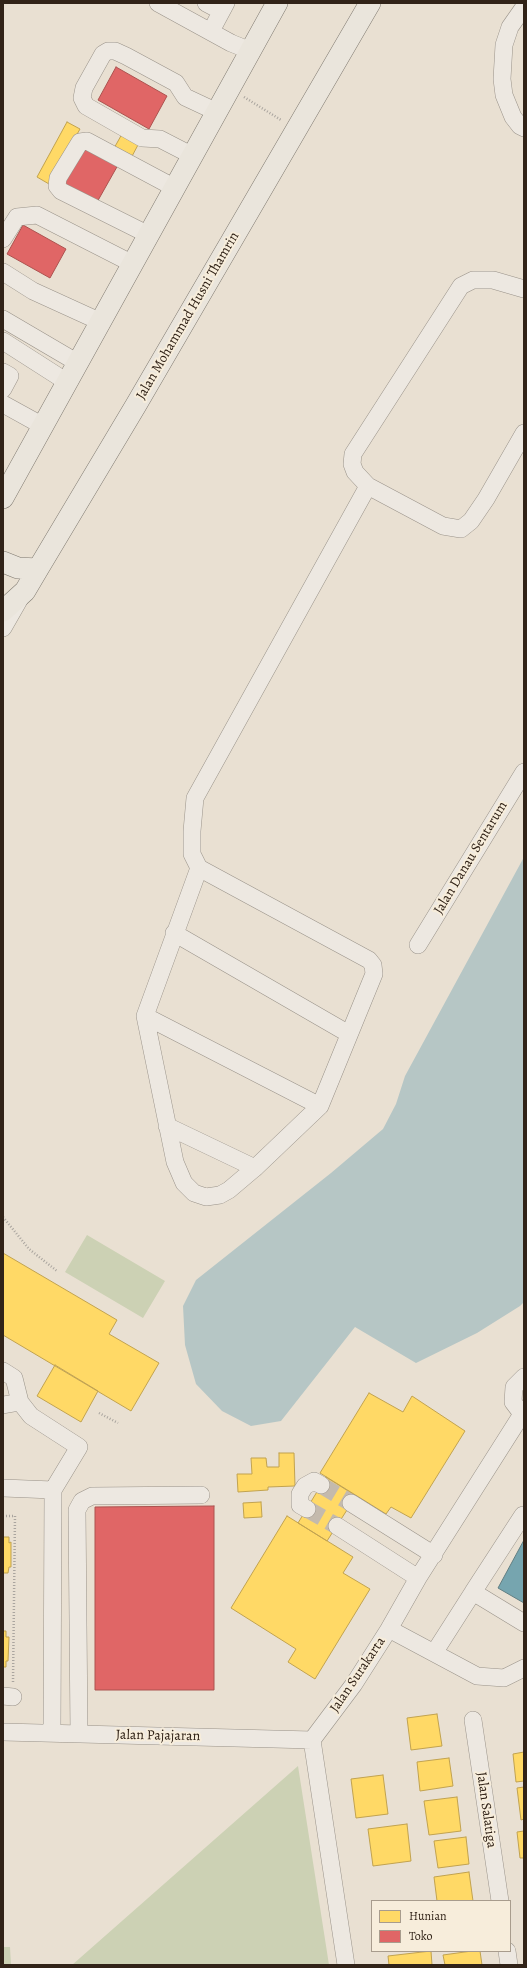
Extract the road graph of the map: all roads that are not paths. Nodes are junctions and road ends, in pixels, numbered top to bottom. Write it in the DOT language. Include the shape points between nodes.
graph roads {
  1 [pos="158,3"];
  2 [pos="206,3"];
  3 [pos="277,3"];
  4 [pos="370,3"];
  5 [pos="178,7"];
  6 [pos="224,7"];
  7 [pos="524,7"];
  8 [pos="210,31"];
  9 [pos="251,51"];
  10 [pos="217,112"];
  11 [pos="524,128"];
  12 [pos="193,156"];
  13 [pos="175,188"];
  14 [pos="149,235"];
  15 [pos="3,239"];
  16 [pos="133,264"];
  17 [pos="3,272"];
  18 [pos="523,285"];
  19 [pos="3,319"];
  20 [pos="101,322"];
  21 [pos="3,341"];
  22 [pos="78,363"];
  23 [pos="3,372"];
  24 [pos="68,382"];
  25 [pos="3,389"];
  26 [pos="3,404"];
  27 [pos="43,426"];
  28 [pos="524,433"];
  29 [pos="368,486"];
  30 [pos="3,498"];
  31 [pos="3,562"];
  32 [pos="38,569"];
  33 [pos="24,591"];
  34 [pos="3,610"];
  35 [pos="3,628"];
  36 [pos="524,772"];
  37 [pos="199,868"];
  38 [pos="174,933"];
  39 [pos="418,945"];
  40 [pos="145,1016"];
  41 [pos="349,1034"];
  42 [pos="320,1106"];
  43 [pos="167,1126"];
  44 [pos="255,1168"];
  45 [pos="3,1371"];
  46 [pos="524,1377"];
  47 [pos="20,1402"];
  48 [pos="3,1405"];
  49 [pos="523,1414"];
  50 [pos="321,1485"];
  51 [pos="3,1488"];
  52 [pos="53,1490"];
  53 [pos="201,1495"];
  54 [pos="351,1503"];
  55 [pos="307,1509"];
  56 [pos="523,1515"];
  57 [pos="337,1526"];
  58 [pos="434,1555"];
  59 [pos="418,1578"];
  60 [pos="473,1592"];
  61 [pos="524,1623"];
  62 [pos="389,1629"];
  63 [pos="434,1653"];
  64 [pos="524,1668"];
  65 [pos="473,1720"];
  66 [pos="3,1732"];
  67 [pos="52,1734"];
  68 [pos="79,1734"];
  69 [pos="312,1740"];
  70 [pos="500,1900"];
  71 [pos="507,1952"];
  72 [pos="346,1965"];
  73 [pos="509,1965"];
  1 -- 5 [label="street"];
  2 -- 6 [label="street"];
  3 -- 9 [label="main road"];
  4 -- 32 [label="main road, Jalan Mohammad Husni Thamrin"];
  5 -- 8 [label="street"];
  6 -- 8 [label="street"];
  7 -- 11 [label="street" via="510,27 504,45 502,78 504,95 514,117"];
  8 -- 9 [label="street"];
  9 -- 10 [label="main road"];
  10 -- 12 [label="main road"];
  10 -- 12 [label="street" via="115,59 109,60 91,92 92,101"];
  12 -- 13 [label="main road"];
  13 -- 14 [label="main road"];
  13 -- 14 [label="street" via="87,141 80,142 58,178 57,186 61,191"];
  14 -- 16 [label="main road"];
  15 -- 16 [label="street" via="17,217 36,215"];
  16 -- 20 [label="main road"];
  17 -- 20 [label="street" via="33,291"];
  18 -- 29 [label="street" via="473,280 461,286 353,454 352,464 355,472"];
  19 -- 22 [label="street"];
  20 -- 22 [label="main road"];
  21 -- 24 [label="street"];
  22 -- 24 [label="main road"];
  23 -- 25 [label="street" via="10,376"];
  24 -- 27 [label="main road"];
  26 -- 27 [label="street"];
  27 -- 30 [label="main road"];
  28 -- 29 [label="street" via="486,499 471,521 461,529 443,526"];
  29 -- 37 [label="street" via="195,798 192,854"];
  31 -- 32 [label="main road" via="18,568"];
  32 -- 33 [label="main road, Jalan Mohammad Husni Thamrin"];
  33 -- 34 [label="main road"];
  33 -- 35 [label="street, Jalan Mohammad Husni Thamrin"];
  36 -- 39 [label="street, Jalan Danau Sentarum"];
  37 -- 38 [label="street"];
  37 -- 41 [label="street" via="374,965 374,974"];
  38 -- 40 [label="street"];
  38 -- 41 [label="street"];
  40 -- 42 [label="street"];
  40 -- 43 [label="street"];
  41 -- 42 [label="street"];
  42 -- 44 [label="street"];
  43 -- 44 [label="street"];
  43 -- 44 [label="street" via="175,1162 184,1183 194,1192 206,1197 220,1195"];
  45 -- 47 [label="street" via="14,1378"];
  46 -- 49 [label="street" via="514,1387 513,1402"];
  47 -- 48 [label="street"];
  47 -- 52 [label="street" via="30,1416 79,1447"];
  49 -- 58 [label="street, Jalan Surakarta"];
  50 -- 55 [label="street" via="314,1481 305,1486 300,1494 300,1505"];
  51 -- 52 [label="street"];
  52 -- 67 [label="street"];
  53 -- 68 [label="street" via="92,1496 82,1501 78,1510"];
  54 -- 58 [label="street"];
  56 -- 60 [label="street"];
  57 -- 59 [label="street"];
  58 -- 59 [label="street, Jalan Surakarta"];
  59 -- 62 [label="street, Jalan Surakarta"];
  60 -- 61 [label="street"];
  60 -- 63 [label="street"];
  62 -- 63 [label="street"];
  62 -- 69 [label="street, Jalan Surakarta" via="354,1684"];
  63 -- 64 [label="street" via="476,1676 504,1678"];
  65 -- 70 [label="street, Jalan Salatiga"];
  66 -- 67 [label="street, Jalan Pajajaran"];
  67 -- 68 [label="street, Jalan Pajajaran"];
  68 -- 69 [label="street, Jalan Pajajaran" via="198,1731"];
  69 -- 72 [label="street"];
  71 -- 73 [label="street"];
}
